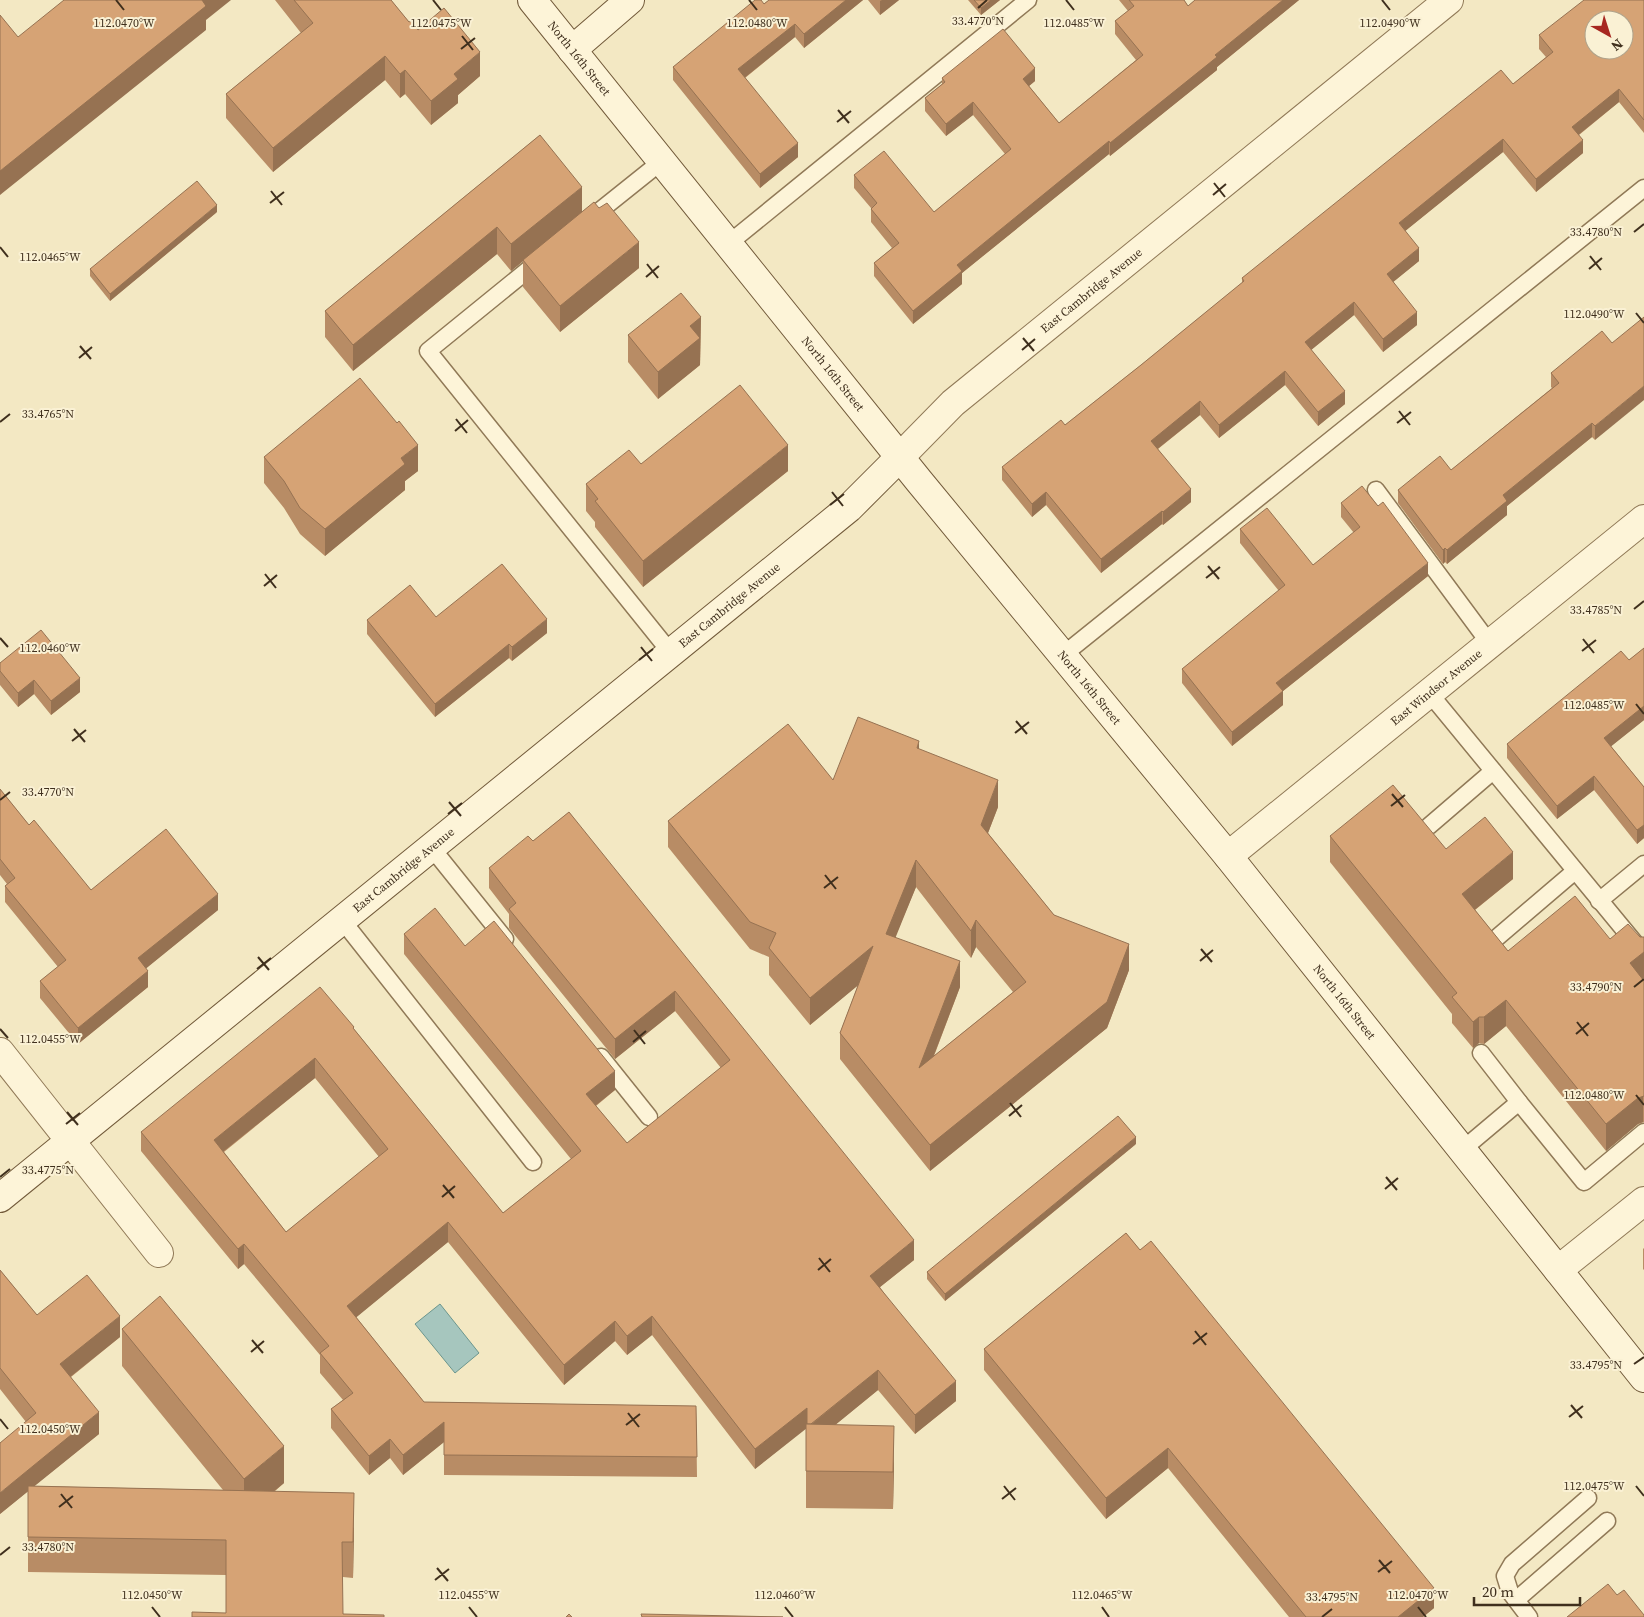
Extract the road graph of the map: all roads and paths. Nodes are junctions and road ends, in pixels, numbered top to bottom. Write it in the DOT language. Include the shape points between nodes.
graph roads {
  1 [pos="532,0"];
  2 [pos="630,0"];
  3 [pos="1028,0"];
  4 [pos="1449,0"];
  5 [pos="572,50"];
  6 [pos="662,161"];
  7 [pos="1644,188"];
  8 [pos="578,229"];
  9 [pos="728,244"];
  10 [pos="555,247"];
  11 [pos="900,457"];
  12 [pos="1376,490"];
  13 [pos="1644,519"];
  14 [pos="1490,644"];
  15 [pos="671,653"];
  16 [pos="1063,655"];
  17 [pos="1430,694"];
  18 [pos="1493,771"];
  19 [pos="1429,826"];
  20 [pos="431,847"];
  21 [pos="1228,856"];
  22 [pos="1644,864"];
  23 [pos="1575,871"];
  24 [pos="1599,901"];
  25 [pos="342,920"];
  26 [pos="1494,942"];
  27 [pos="518,954"];
  28 [pos="1644,954"];
  29 [pos="593,1047"];
  30 [pos="0,1052"];
  31 [pos="1481,1053"];
  32 [pos="1519,1102"];
  33 [pos="649,1117"];
  34 [pos="1644,1132"];
  35 [pos="70,1140"];
  36 [pos="1462,1150"];
  37 [pos="533,1162"];
  38 [pos="0,1198"];
  39 [pos="1644,1201"];
  40 [pos="159,1253"];
  41 [pos="1558,1270"];
  42 [pos="1644,1378"];
  43 [pos="1588,1498"];
  44 [pos="1607,1521"];
  45 [pos="1516,1600"];
  46 [pos="1529,1617"];
  1 -- 5 [label="street, North 16th Street"];
  2 -- 5 [label="street"];
  3 -- 9 [label="lane"];
  4 -- 11 [label="street, East Cambridge Avenue" via="953,403"];
  5 -- 6 [label="street, North 16th Street"];
  6 -- 8 [label="lane"];
  6 -- 9 [label="street, North 16th Street"];
  7 -- 16 [label="lane"];
  9 -- 11 [label="street, North 16th Street"];
  10 -- 15 [label="lane" via="428,351"];
  11 -- 15 [label="street, East Cambridge Avenue" via="849,508"];
  11 -- 16 [label="street, North 16th Street"];
  12 -- 14 [label="lane"];
  13 -- 14 [label="street, East Windsor Avenue"];
  14 -- 17 [label="street, East Windsor Avenue"];
  15 -- 20 [label="street, East Cambridge Avenue"];
  16 -- 21 [label="street, North 16th Street"];
  17 -- 18 [label="lane"];
  17 -- 21 [label="street, East Windsor Avenue"];
  18 -- 19 [label="lane"];
  18 -- 23 [label="lane"];
  20 -- 25 [label="street, East Cambridge Avenue"];
  20 -- 27 [label="lane"];
  21 -- 36 [label="street, North 16th Street"];
  22 -- 24 [label="lane"];
  23 -- 24 [label="lane"];
  23 -- 26 [label="lane"];
  24 -- 28 [label="lane"];
  25 -- 35 [label="street, East Cambridge Avenue"];
  25 -- 37 [label="lane"];
  29 -- 33 [label="lane"];
  30 -- 35 [label="street"];
  31 -- 32 [label="lane"];
  32 -- 34 [label="lane" via="1584,1182"];
  32 -- 36 [label="lane"];
  35 -- 38 [label="street, East Cambridge Avenue"];
  35 -- 40 [label="street"];
  36 -- 41 [label="street, North 16th Street"];
  39 -- 41 [label="street"];
  41 -- 42 [label="street, North 16th Street"];
  43 -- 45 [label="lane" via="1512,1564 1505,1576"];
  44 -- 45 [label="lane"];
  45 -- 46 [label="lane"];
}
